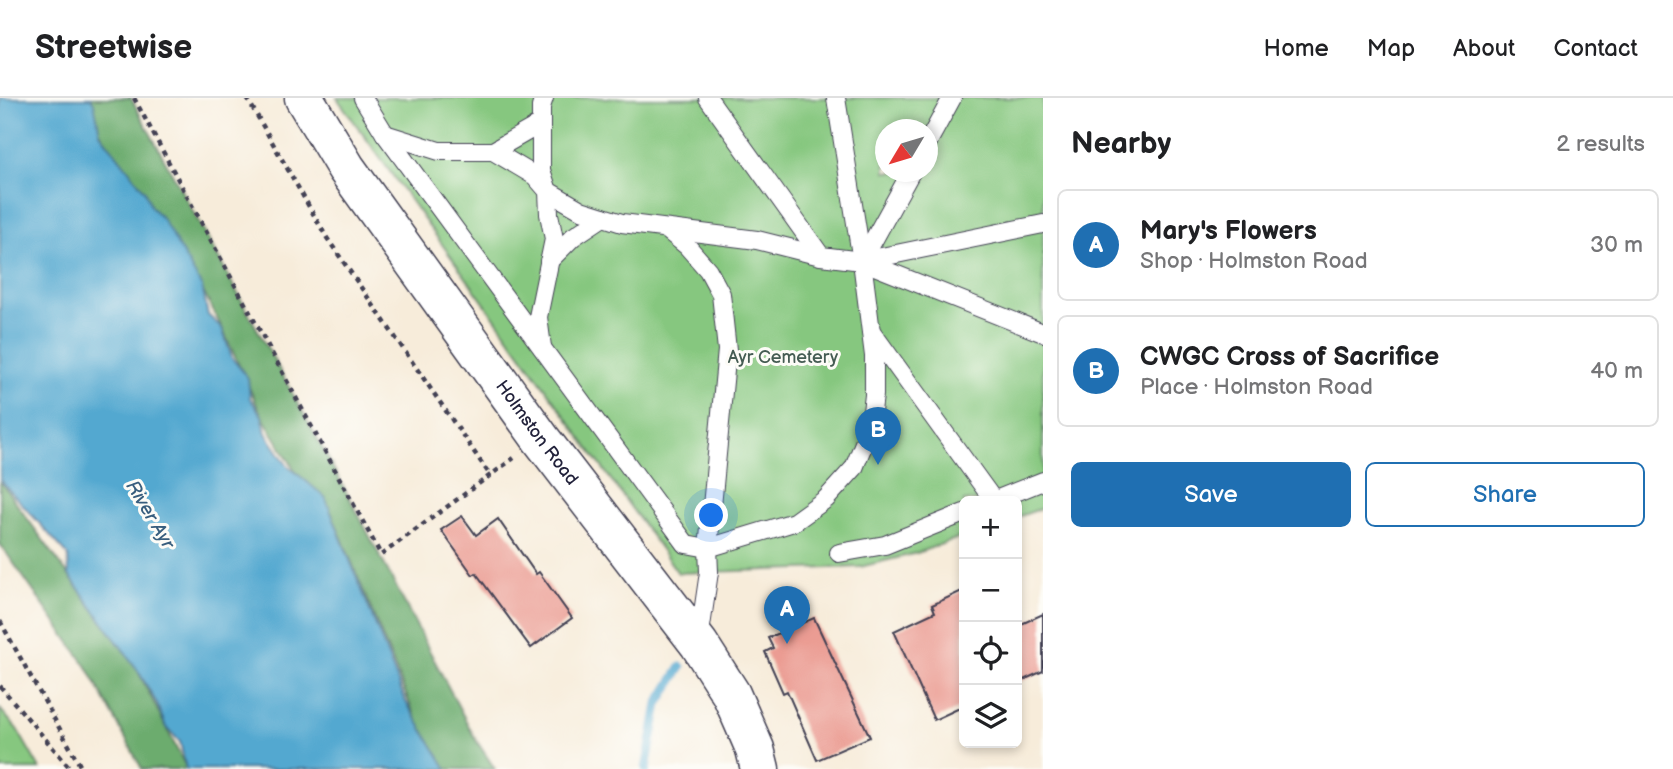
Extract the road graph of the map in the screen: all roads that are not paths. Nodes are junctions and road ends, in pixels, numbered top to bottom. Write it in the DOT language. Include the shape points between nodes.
graph roads {
  1 [pos="304,98"];
  2 [pos="363,98"];
  3 [pos="544,98"];
  4 [pos="708,98"];
  5 [pos="836,98"];
  6 [pos="952,98"];
  7 [pos="540,124"];
  8 [pos="938,124"];
  9 [pos="385,134"];
  10 [pos="493,151"];
  11 [pos="905,182"];
  12 [pos="548,191"];
  13 [pos="603,217"];
  14 [pos="1043,224"];
  15 [pos="666,229"];
  16 [pos="821,256"];
  17 [pos="549,261"];
  18 [pos="862,261"];
  19 [pos="869,328"];
  20 [pos="1043,333"];
  21 [pos="542,351"];
  22 [pos="1043,481"];
  23 [pos="989,496"];
  24 [pos="1006,496"];
  25 [pos="959,515"];
  26 [pos="708,548"];
  27 [pos="839,554"];
  28 [pos="699,644"];
  29 [pos="760,769"];
  1 -- 28 [label="main road, Holmston Road" via="346,168 541,439"];
  2 -- 9 [label="lane"];
  3 -- 7 [label="lane"];
  4 -- 16 [label="lane"];
  5 -- 18 [label="lane"];
  6 -- 8 [label="lane"];
  7 -- 10 [label="lane"];
  7 -- 12 [label="lane" via="541,170"];
  9 -- 10 [label="lane" via="439,151"];
  9 -- 21 [label="lane"];
  10 -- 12 [label="lane" via="535,176"];
  11 -- 18 [label="lane"];
  12 -- 13 [label="lane"];
  12 -- 17 [label="lane" via="554,239"];
  13 -- 15 [label="lane"];
  13 -- 17 [label="lane"];
  14 -- 18 [label="lane"];
  15 -- 16 [label="lane" via="757,240"];
  15 -- 26 [label="lane" via="708,270 720,294 727,350"];
  16 -- 18 [label="lane"];
  17 -- 21 [label="lane" via="538,317"];
  18 -- 19 [label="lane"];
  18 -- 20 [label="lane"];
  19 -- 23 [label="lane"];
  19 -- 26 [label="lane" via="874,395 870,428 853,468 826,499 794,522"];
  21 -- 26 [label="lane" via="686,544"];
  22 -- 24 [label="lane"];
  25 -- 27 [label="lane" via="885,545"];
  26 -- 28 [label="lane"];
  28 -- 29 [label="main road, Holmston Road" via="731,694"];
}
